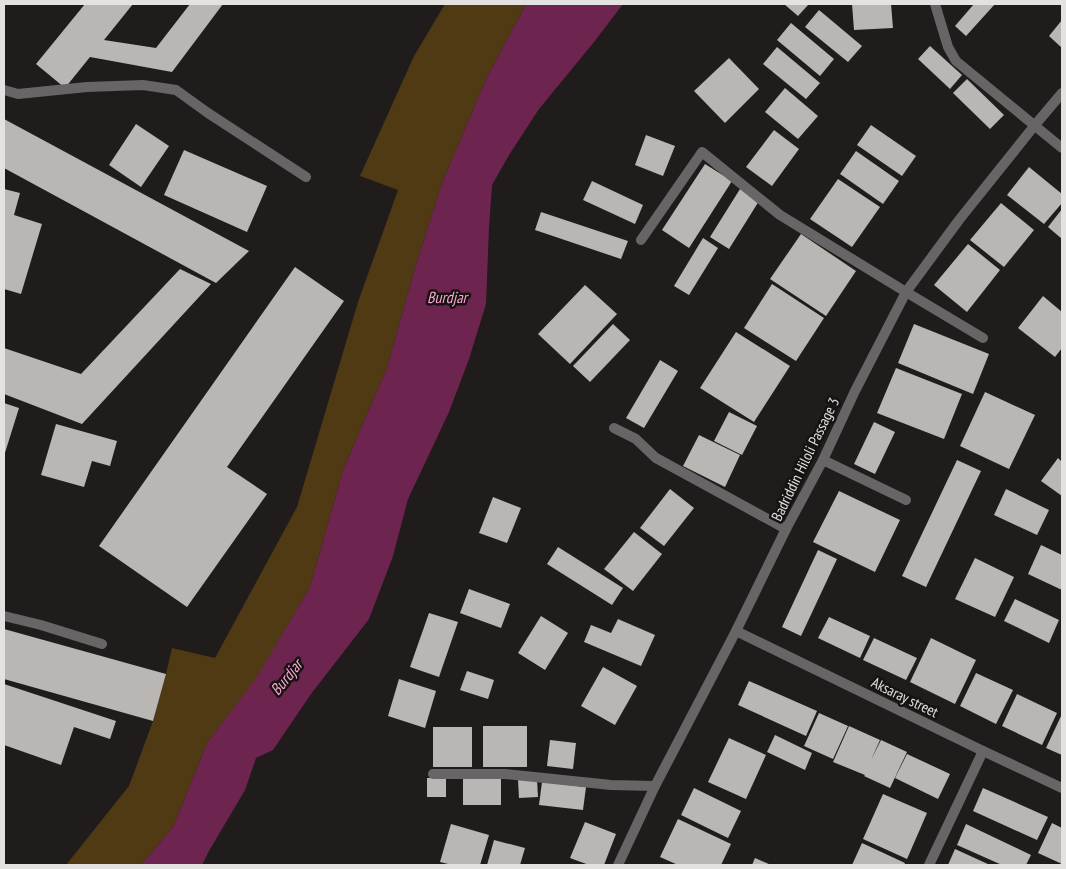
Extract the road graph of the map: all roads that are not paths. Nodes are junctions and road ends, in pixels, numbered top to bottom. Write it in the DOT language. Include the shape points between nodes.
graph roads {
  1 [pos="935,4"];
  2 [pos="4,90"];
  3 [pos="1062,93"];
  4 [pos="1035,125"];
  5 [pos="1062,148"];
  6 [pos="306,176"];
  7 [pos="641,240"];
  8 [pos="906,292"];
  9 [pos="983,338"];
  10 [pos="614,428"];
  11 [pos="823,460"];
  12 [pos="906,500"];
  13 [pos="786,529"];
  14 [pos="4,616"];
  15 [pos="736,630"];
  16 [pos="102,644"];
  17 [pos="983,752"];
  18 [pos="434,774"];
  19 [pos="656,786"];
  20 [pos="1062,788"];
  21 [pos="618,865"];
  22 [pos="929,865"];
  1 -- 4 [label="street" via="946,42 956,61"];
  2 -- 6 [label="street" via="18,94 87,86 143,85 176,90"];
  3 -- 4 [label="street, Badriddin Hiloli Passage 3"];
  4 -- 5 [label="street"];
  4 -- 8 [label="street, Badriddin Hiloli Passage 3"];
  7 -- 8 [label="street" via="702,152 780,215"];
  8 -- 9 [label="street"];
  8 -- 11 [label="street, Badriddin Hiloli Passage 3"];
  10 -- 13 [label="street" via="636,439 656,458"];
  11 -- 12 [label="street"];
  11 -- 13 [label="street, Badriddin Hiloli Passage 3"];
  13 -- 15 [label="street, Badriddin Hiloli Passage 3"];
  14 -- 16 [label="street"];
  15 -- 17 [label="street, Aksaray street"];
  15 -- 19 [label="street, Badriddin Hiloli Passage 3"];
  17 -- 20 [label="street, Aksaray street"];
  17 -- 22 [label="street"];
  18 -- 19 [label="street" via="505,774 611,785"];
  19 -- 21 [label="street, Badriddin Hiloli Passage 3"];
}
